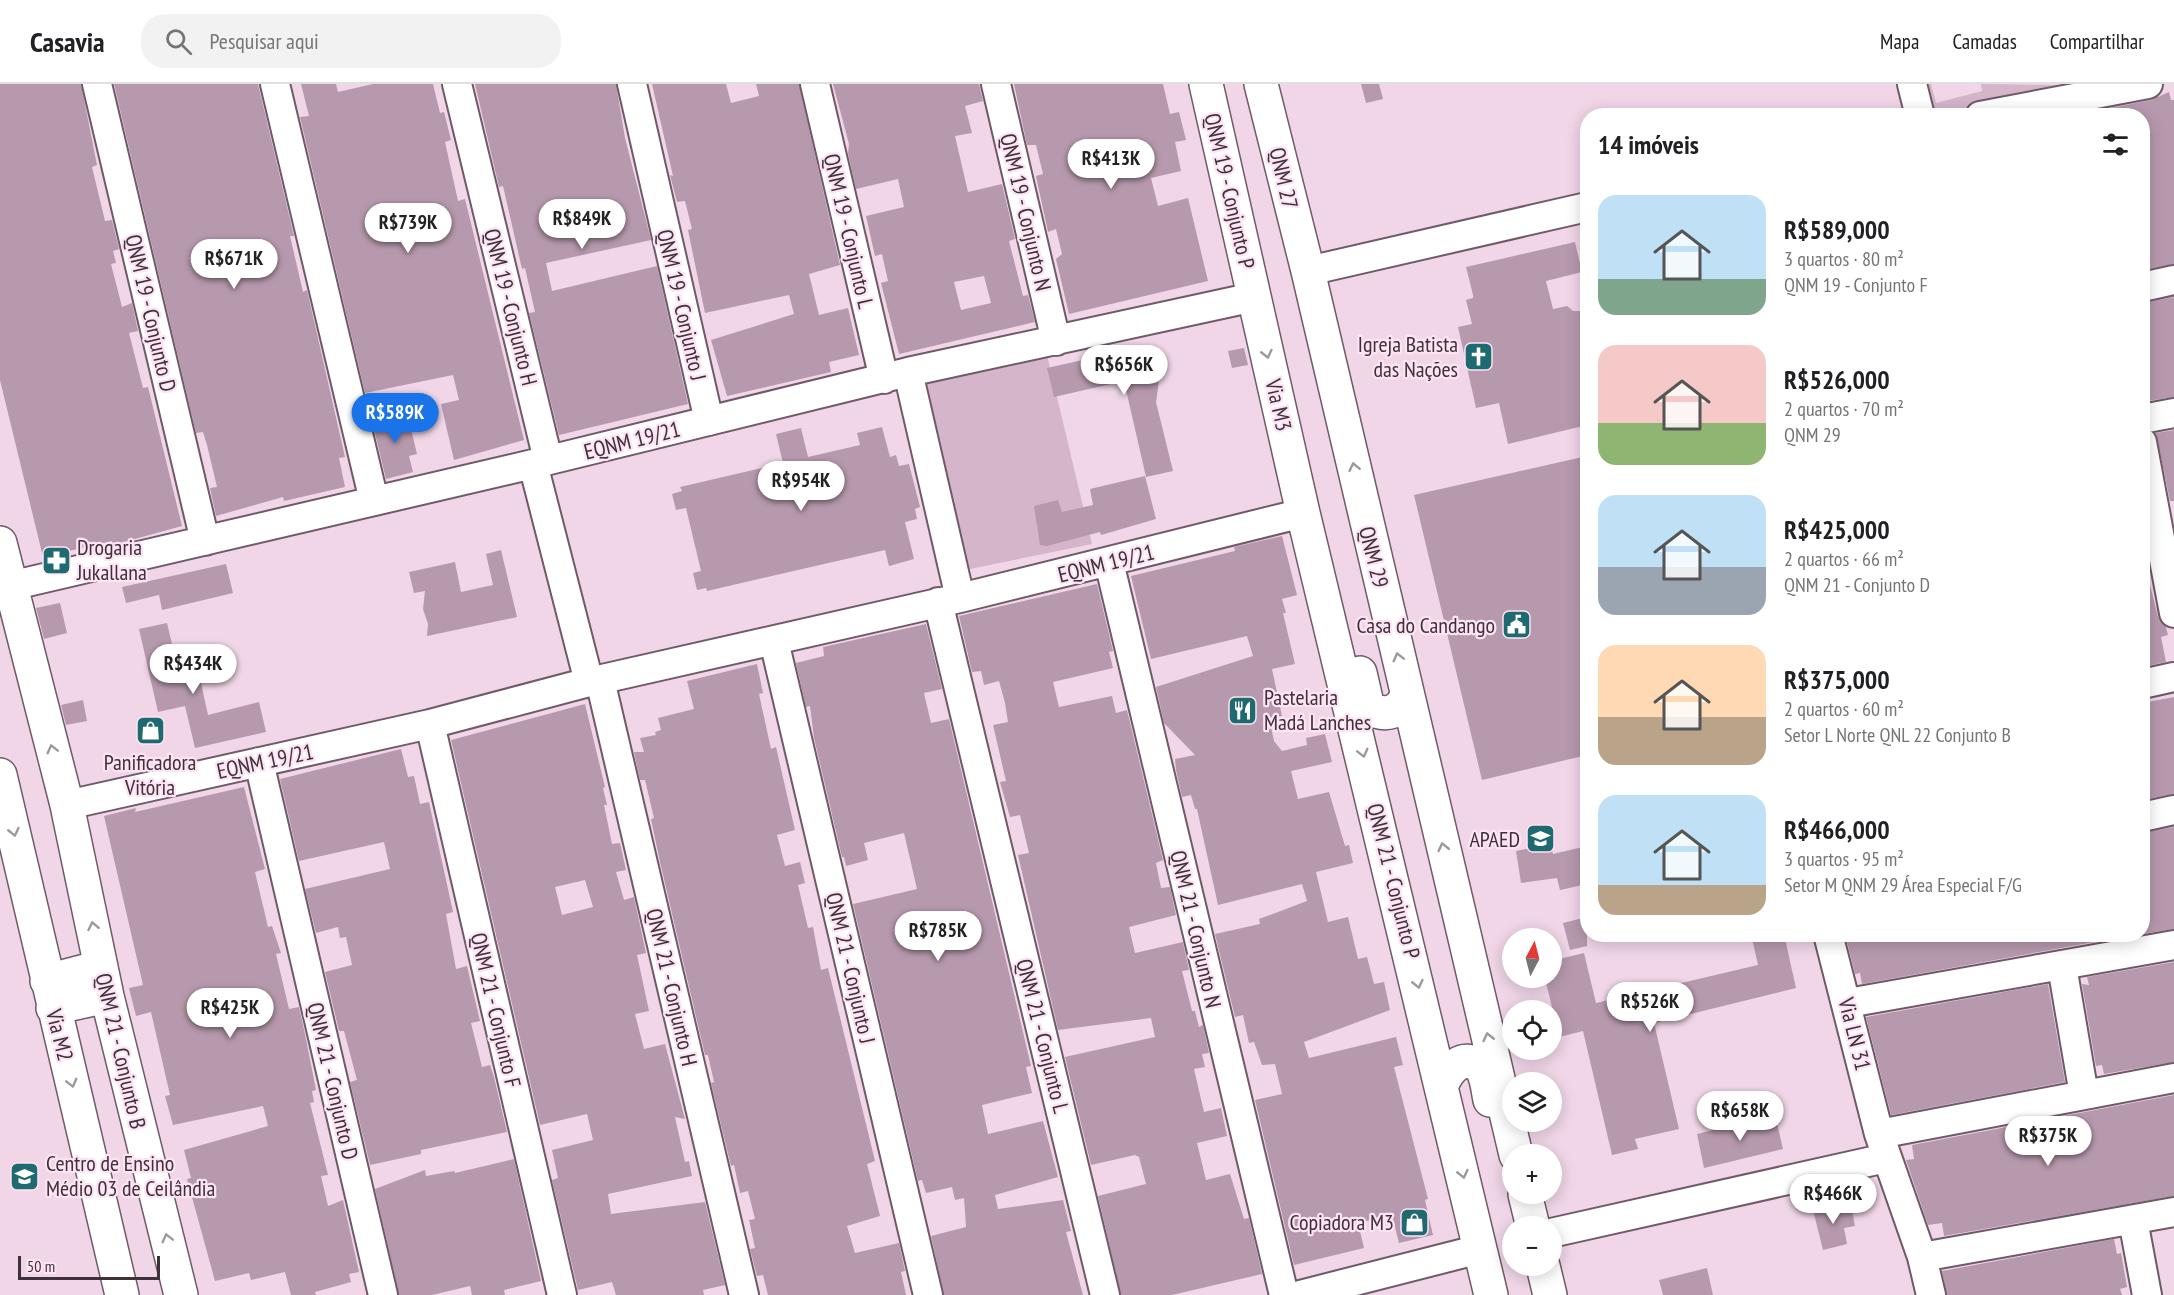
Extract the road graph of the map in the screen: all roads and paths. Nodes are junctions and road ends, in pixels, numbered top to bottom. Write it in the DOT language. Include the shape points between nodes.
graph roads {
  1 [pos="97,84"];
  2 [pos="275,84"];
  3 [pos="457,84"];
  4 [pos="632,84"];
  5 [pos="815,84"];
  6 [pos="996,84"];
  7 [pos="1248,84"];
  8 [pos="1261,84"];
  9 [pos="1912,84"];
  10 [pos="2148,84"];
  11 [pos="1208,87"];
  12 [pos="2080,99"];
  13 [pos="1918,108"];
  14 [pos="2027,108"];
  15 [pos="1580,209"];
  16 [pos="1293,219"];
  17 [pos="1308,272"];
  18 [pos="2174,280"];
  19 [pos="2150,285"];
  20 [pos="1254,297"];
  21 [pos="1056,341"];
  22 [pos="896,375"];
  23 [pos="2174,413"];
  24 [pos="2150,418"];
  25 [pos="709,422"];
  26 [pos="541,462"];
  27 [pos="2150,491"];
  28 [pos="374,501"];
  29 [pos="1303,513"];
  30 [pos="205,541"];
  31 [pos="0,543"];
  32 [pos="2159,547"];
  33 [pos="1314,551"];
  34 [pos="1109,562"];
  35 [pos="10,586"];
  36 [pos="949,600"];
  37 [pos="2174,613"];
  38 [pos="774,641"];
  39 [pos="2174,677"];
  40 [pos="595,681"];
  41 [pos="2150,682"];
  42 [pos="1407,694"];
  43 [pos="430,724"];
  44 [pos="259,762"];
  45 [pos="0,775"];
  46 [pos="67,805"];
  47 [pos="2174,810"];
  48 [pos="2150,814"];
  49 [pos="1830,942"];
  50 [pos="2174,945"];
  51 [pos="2062,966"];
  52 [pos="104,981"];
  53 [pos="50,995"];
  54 [pos="1848,1003"];
  55 [pos="2174,1078"];
  56 [pos="1442,1084"];
  57 [pos="2084,1095"];
  58 [pos="1513,1144"];
  59 [pos="1502,1146"];
  60 [pos="1882,1146"];
  61 [pos="2174,1212"];
  62 [pos="2133,1220"];
  63 [pos="1562,1230"];
  64 [pos="1482,1255"];
  65 [pos="1922,1257"];
  66 [pos="1545,1276"];
  67 [pos="122,1295"];
  68 [pos="182,1295"];
  69 [pos="383,1295"];
  70 [pos="562,1295"];
  71 [pos="744,1295"];
  72 [pos="928,1295"];
  73 [pos="1106,1295"];
  74 [pos="1284,1295"];
  75 [pos="1300,1295"];
  76 [pos="1491,1295"];
  77 [pos="1499,1295"];
  78 [pos="1550,1295"];
  79 [pos="1931,1295"];
  80 [pos="2147,1295"];
  1 -- 30 [label="street, QNM 19 - Conjunto D"];
  2 -- 28 [label="street"];
  3 -- 26 [label="street, QNM 19 - Conjunto H"];
  4 -- 25 [label="street, QNM 19 - Conjunto J"];
  5 -- 22 [label="street, QNM 19 - Conjunto L"];
  6 -- 21 [label="street, QNM 19 - Conjunto N"];
  7 -- 16 [label="main road" via="1268,170"];
  8 -- 16 [label="main road, QNM 27"];
  9 -- 13 [label="street"];
  10 -- 12 [label="street"];
  11 -- 20 [label="main road, QNM 19 - Conjunto P"];
  12 -- 14 [label="street"];
  15 -- 17 [label="street"];
  16 -- 17 [label="main road, QNM 27"];
  42 -- 17 [label="main road, QNM 29, one-way"];
  18 -- 19 [label="street"];
  20 -- 21 [label="street, EQNM 19/21"];
  20 -- 29 [label="main road, Via M3, one-way"];
  21 -- 22 [label="street, EQNM 19/21"];
  22 -- 25 [label="street, EQNM 19/21"];
  22 -- 36 [label="street, QNM 19 - Conjunto L"];
  23 -- 24 [label="street"];
  25 -- 26 [label="street, EQNM 19/21"];
  26 -- 28 [label="street, EQNM 19/21"];
  26 -- 40 [label="street, QNM 19 - Conjunto H"];
  27 -- 32 [label="street"];
  28 -- 30 [label="street, EQNM 19/21"];
  29 -- 33 [label="main road, QNM 21 - Conjunto P"];
  29 -- 34 [label="street, EQNM 19/21"];
  30 -- 35 [label="street, EQNM 19/21"];
  31 -- 35 [label="main road"];
  32 -- 37 [label="street"];
  33 -- 42 [label="main road" via="1345,615 1368,708 1383,713 1396,711 1404,705"];
  33 -- 56 [label="main road, QNM 21 - Conjunto P, one-way"];
  34 -- 36 [label="street, EQNM 19/21"];
  34 -- 74 [label="street, QNM 21 - Conjunto N"];
  46 -- 35 [label="main road, one-way"];
  36 -- 38 [label="street, EQNM 19/21"];
  36 -- 73 [label="street, QNM 21 - Conjunto L"];
  38 -- 40 [label="street, EQNM 19/21"];
  38 -- 72 [label="street, QNM 21 - Conjunto J"];
  39 -- 41 [label="street"];
  40 -- 43 [label="street, EQNM 19/21"];
  40 -- 71 [label="street, QNM 21 - Conjunto H"];
  58 -- 42 [label="main road, QNM 29, one-way"];
  43 -- 44 [label="street, EQNM 19/21"];
  43 -- 70 [label="street, QNM 21 - Conjunto F"];
  44 -- 46 [label="street, EQNM 19/21"];
  44 -- 69 [label="street, QNM 21 - Conjunto D"];
  45 -- 53 [label="main road, Via M2, one-way"];
  52 -- 46 [label="main road, QNM 21 - Conjunto B, one-way"];
  47 -- 48 [label="street"];
  49 -- 54 [label="street, Via LN 31"];
  50 -- 51 [label="street"];
  51 -- 54 [label="street"];
  51 -- 57 [label="street"];
  52 -- 53 [label="main road"];
  68 -- 52 [label="main road, QNM 21 - Conjunto B, one-way"];
  53 -- 67 [label="main road, Via M2, one-way"];
  54 -- 60 [label="street, Via LN 31"];
  55 -- 57 [label="street"];
  56 -- 59 [label="main road" via="1459,1062 1469,1061 1480,1067"];
  56 -- 64 [label="main road, QNM 21 - Conjunto P, one-way"];
  57 -- 60 [label="street"];
  60 -- 63 [label="street"];
  60 -- 65 [label="street, Via LN 31"];
  61 -- 62 [label="street"];
  62 -- 65 [label="street"];
  62 -- 80 [label="street"];
  64 -- 75 [label="street"];
  64 -- 76 [label="main road"];
  64 -- 77 [label="main road"];
  65 -- 79 [label="street, Via LN 31"];
  66 -- 78 [label="main road"];
}
